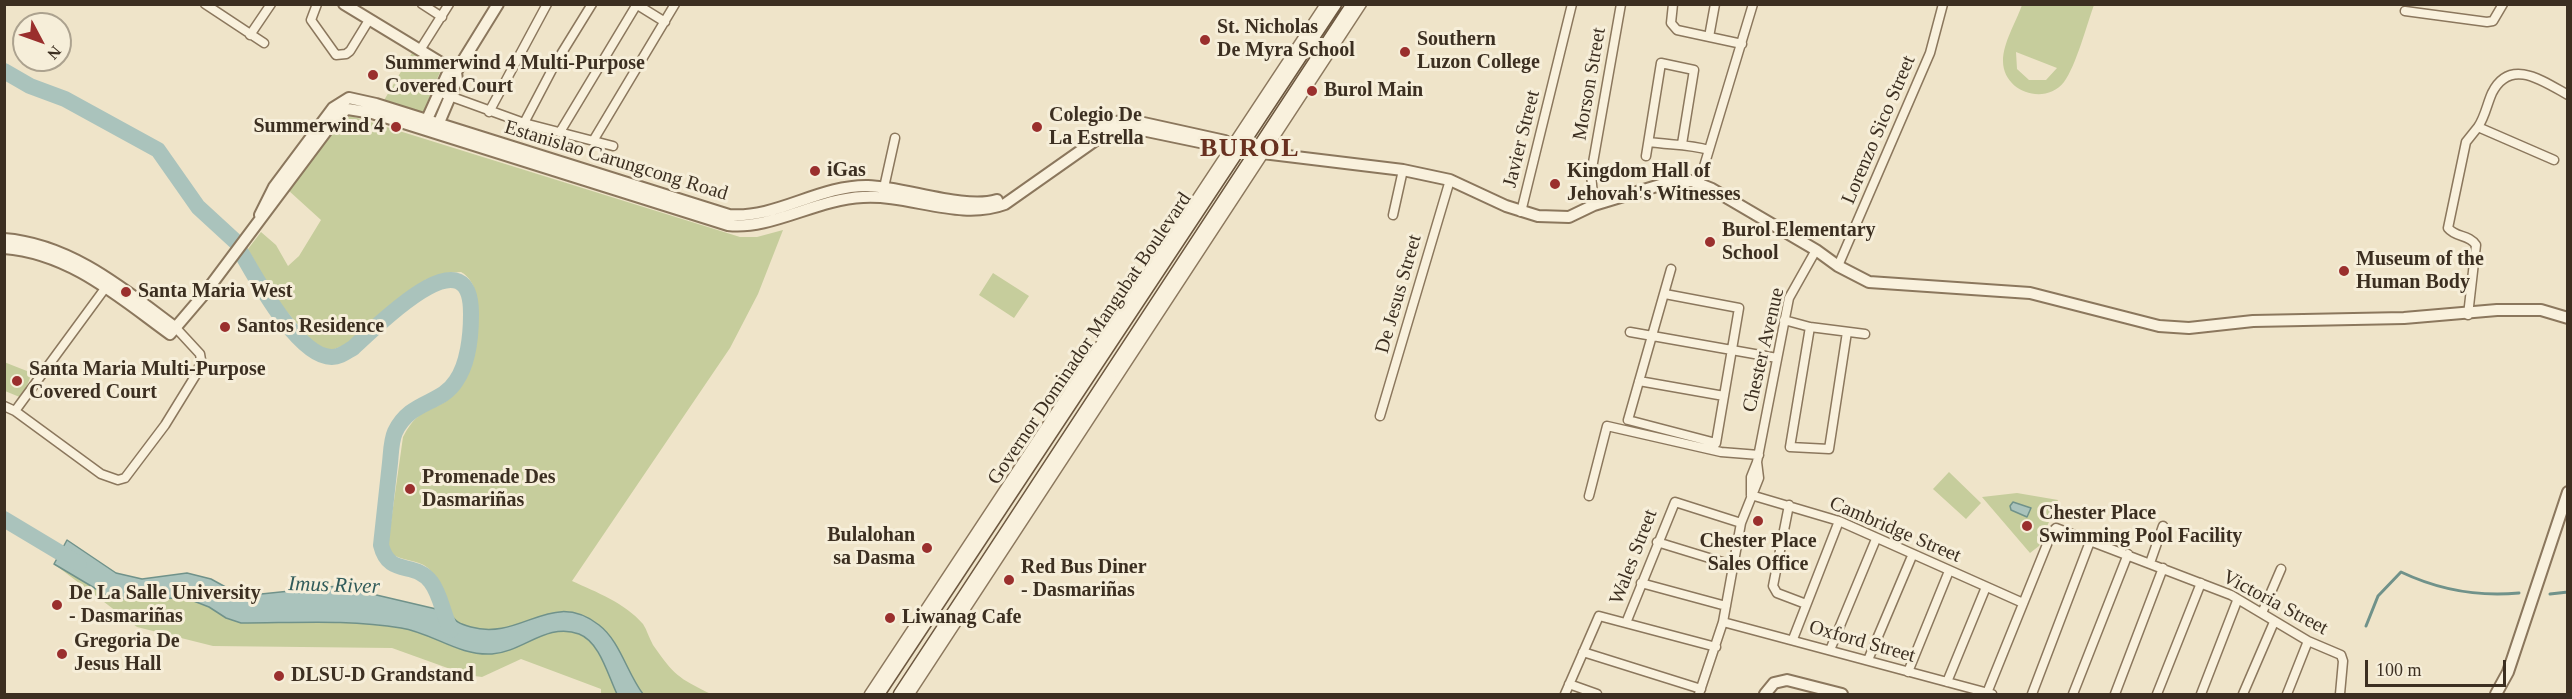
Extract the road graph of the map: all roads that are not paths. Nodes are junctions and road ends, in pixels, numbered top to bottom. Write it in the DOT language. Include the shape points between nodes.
graph roads {
  1 [pos="205,4"];
  2 [pos="271,4"];
  3 [pos="317,4"];
  4 [pos="344,4"];
  5 [pos="422,4"];
  6 [pos="449,4"];
  7 [pos="498,4"];
  8 [pos="547,4"];
  9 [pos="592,4"];
  10 [pos="675,4"];
  11 [pos="1325,4"];
  12 [pos="1335,4"];
  13 [pos="1353,4"];
  14 [pos="1362,4"];
  15 [pos="1572,4"];
  16 [pos="1621,4"];
  17 [pos="1673,4"];
  18 [pos="1715,4"];
  19 [pos="1753,4"];
  20 [pos="1943,4"];
  21 [pos="2423,4"];
  22 [pos="2503,4"];
  23 [pos="637,5"];
  24 [pos="2405,11"];
  25 [pos="2416,13"];
  26 [pos="442,17"];
  27 [pos="369,20"];
  28 [pos="665,22"];
  29 [pos="250,35"];
  30 [pos="1709,37"];
  31 [pos="264,43"];
  32 [pos="1742,44"];
  33 [pos="420,50"];
  34 [pos="456,72"];
  35 [pos="443,94"];
  36 [pos="2568,95"];
  37 [pos="489,112"];
  38 [pos="524,123"];
  39 [pos="424,125"];
  40 [pos="2478,128"];
  41 [pos="436,129"];
  42 [pos="560,132"];
  43 [pos="895,138"];
  44 [pos="593,141"];
  45 [pos="1649,142"];
  46 [pos="1682,144"];
  47 [pos="613,146"];
  48 [pos="1236,147"];
  49 [pos="1709,150"];
  50 [pos="1261,151"];
  51 [pos="1646,156"];
  52 [pos="2554,160"];
  53 [pos="1403,170"];
  54 [pos="1450,180"];
  55 [pos="1700,183"];
  56 [pos="883,193"];
  57 [pos="1594,206"];
  58 [pos="1521,212"];
  59 [pos="1393,215"];
  60 [pos="4,239"];
  61 [pos="4,249"];
  62 [pos="1816,250"];
  63 [pos="1838,266"];
  64 [pos="1671,269"];
  65 [pos="106,287"];
  66 [pos="1665,294"];
  67 [pos="1131,313"];
  68 [pos="2468,315"];
  69 [pos="2568,318"];
  70 [pos="1784,320"];
  71 [pos="1145,321"];
  72 [pos="1810,327"];
  73 [pos="173,331"];
  74 [pos="1630,332"];
  75 [pos="1847,332"];
  76 [pos="1865,334"];
  77 [pos="1652,336"];
  78 [pos="1732,350"];
  79 [pos="1777,358"];
  80 [pos="1639,381"];
  81 [pos="1724,396"];
  82 [pos="4,406"];
  83 [pos="15,411"];
  84 [pos="1380,416"];
  85 [pos="1758,458"];
  86 [pos="2568,492"];
  87 [pos="1751,495"];
  88 [pos="1589,496"];
  89 [pos="1789,505"];
  90 [pos="1839,521"];
  91 [pos="1741,524"];
  92 [pos="2163,526"];
  93 [pos="1876,539"];
  94 [pos="2091,539"];
  95 [pos="1657,543"];
  96 [pos="2128,554"];
  97 [pos="1912,556"];
  98 [pos="2150,563"];
  99 [pos="1732,565"];
  100 [pos="2163,568"];
  101 [pos="2281,568"];
  102 [pos="1949,571"];
  103 [pos="1641,583"];
  104 [pos="2201,584"];
  105 [pos="1986,587"];
  106 [pos="2237,601"];
  107 [pos="2023,603"];
  108 [pos="1806,604"];
  109 [pos="1726,606"];
  110 [pos="2262,614"];
  111 [pos="1723,622"];
  112 [pos="2274,622"];
  113 [pos="1626,623"];
  114 [pos="1793,639"];
  115 [pos="2308,641"];
  116 [pos="1716,647"];
  117 [pos="1830,650"];
  118 [pos="1583,652"];
  119 [pos="1868,660"];
  120 [pos="1908,672"];
  121 [pos="1947,682"];
  122 [pos="1569,684"];
  123 [pos="1700,692"];
  124 [pos="869,694"];
  125 [pos="878,694"];
  126 [pos="900,694"];
  127 [pos="910,694"];
  128 [pos="1565,694"];
  129 [pos="1597,694"];
  130 [pos="1765,694"];
  131 [pos="1842,694"];
  132 [pos="1989,694"];
  133 [pos="2032,694"];
  134 [pos="2073,694"];
  135 [pos="2115,694"];
  136 [pos="2157,694"];
  137 [pos="2201,694"];
  138 [pos="2243,694"];
  139 [pos="2287,694"];
  140 [pos="2340,694"];
  141 [pos="2496,694"];
  1 -- 29 [label="street"];
  2 -- 29 [label="street"];
  3 -- 27 [label="street" via="311,20 336,55 350,51"];
  4 -- 27 [label="street"];
  5 -- 26 [label="street"];
  6 -- 26 [label="street"];
  7 -- 34 [label="street"];
  8 -- 37 [label="street"];
  9 -- 38 [label="street"];
  10 -- 28 [label="street"];
  11 -- 48 [label="street, Governor Dominador Mangubat Boulevard"];
  12 -- 48 [label="main road, Governor Dominador Mangubat Boulevard"];
  13 -- 50 [label="main road, Governor Dominador Mangubat Boulevard"];
  14 -- 50 [label="street, Governor Dominador Mangubat Boulevard"];
  15 -- 58 [label="street, Javier Street"];
  16 -- 57 [label="street, Morson Street" via="1591,174"];
  17 -- 30 [label="street" via="1674,28"];
  18 -- 30 [label="street"];
  19 -- 32 [label="street"];
  20 -- 63 [label="street, Lorenzo Sico Street" via="1930,53"];
  21 -- 25 [label="street"];
  22 -- 25 [label="street" via="2489,22"];
  23 -- 28 [label="street"];
  23 -- 42 [label="street"];
  24 -- 25 [label="street"];
  26 -- 33 [label="street"];
  27 -- 33 [label="street"];
  28 -- 44 [label="street"];
  29 -- 31 [label="street"];
  30 -- 32 [label="street"];
  32 -- 49 [label="street"];
  33 -- 34 [label="street"];
  34 -- 35 [label="street" via="447,75"];
  35 -- 37 [label="street"];
  35 -- 39 [label="street"];
  35 -- 41 [label="street"];
  36 -- 40 [label="street" via="2524,72 2512,74 2500,81 2493,92"];
  37 -- 38 [label="street"];
  38 -- 42 [label="street"];
  39 -- 41 [label="street, Estanislao Carungcong Road"];
  39 -- 73 [label="street, Estanislao Carungcong Road" via="356,99 337,103 274,187 254,227 226,266"];
  40 -- 52 [label="street"];
  40 -- 68 [label="street" via="2466,142 2448,228 2476,245"];
  41 -- 56 [label="street, Estanislao Carungcong Road" via="729,215 756,216 839,188"];
  42 -- 44 [label="street"];
  43 -- 56 [label="street"];
  44 -- 47 [label="street"];
  45 -- 46 [label="street"];
  45 -- 46 [label="street" via="1661,63 1694,70"];
  45 -- 51 [label="street"];
  46 -- 49 [label="street"];
  48 -- 50 [label="street, Estanislao Carungcong Road"];
  48 -- 56 [label="street, Estanislao Carungcong Road" via="1143,130 1117,130 1103,135 993,209 957,208"];
  48 -- 67 [label="main road, Governor Dominador Mangubat Boulevard"];
  48 -- 124 [label="street, Governor Dominador Mangubat Boulevard"];
  49 -- 55 [label="street"];
  50 -- 53 [label="street, Estanislao Carungcong Road"];
  50 -- 71 [label="main road, Governor Dominador Mangubat Boulevard"];
  50 -- 127 [label="street, Governor Dominador Mangubat Boulevard"];
  53 -- 54 [label="street, Estanislao Carungcong Road"];
  53 -- 59 [label="street"];
  54 -- 58 [label="street, Estanislao Carungcong Road"];
  54 -- 84 [label="street, De Jesus Street"];
  55 -- 57 [label="street, Estanislao Carungcong Road" via="1670,182"];
  55 -- 62 [label="street, Estanislao Carungcong Road"];
  57 -- 58 [label="street, Estanislao Carungcong Road" via="1569,216"];
  60 -- 73 [label="street" via="49,249 77,261"];
  61 -- 65 [label="street" via="28,251 62,262"];
  62 -- 63 [label="street, Estanislao Carungcong Road"];
  62 -- 70 [label="street, Chester Avenue" via="1794,286"];
  63 -- 68 [label="street, Estanislao Carungcong Road" via="1869,282 2030,293 2173,328 2253,321"];
  64 -- 66 [label="street"];
  65 -- 73 [label="street"];
  65 -- 83 [label="street"];
  66 -- 77 [label="street"];
  66 -- 78 [label="street" via="1738,308"];
  67 -- 71 [label="main road"];
  67 -- 125 [label="main road, Governor Dominador Mangubat Boulevard"];
  68 -- 69 [label="street, Estanislao Carungcong Road" via="2497,310 2541,310"];
  70 -- 72 [label="street"];
  70 -- 79 [label="street, Chester Avenue"];
  71 -- 126 [label="main road, Governor Dominador Mangubat Boulevard"];
  72 -- 75 [label="street"];
  72 -- 75 [label="street" via="1790,447 1829,449"];
  73 -- 83 [label="street" via="200,354 200,367 165,425 125,478 118,480 101,474"];
  74 -- 77 [label="street"];
  75 -- 76 [label="street"];
  77 -- 78 [label="street"];
  77 -- 80 [label="street"];
  78 -- 79 [label="street"];
  78 -- 81 [label="street"];
  79 -- 85 [label="street, Chester Avenue"];
  80 -- 81 [label="street"];
  80 -- 81 [label="street" via="1628,420 1716,443"];
  82 -- 83 [label="street"];
  85 -- 87 [label="street, Chester Avenue" via="1759,478"];
  85 -- 88 [label="street" via="1607,426"];
  86 -- 141 [label="street" via="2508,672"];
  87 -- 89 [label="street, Cambridge Street"];
  87 -- 91 [label="street, Chester Avenue"];
  89 -- 90 [label="street, Cambridge Street"];
  89 -- 108 [label="street" via="1773,586 1777,593"];
  90 -- 93 [label="street, Cambridge Street"];
  90 -- 108 [label="street"];
  91 -- 95 [label="street, Wales Street" via="1675,502"];
  91 -- 99 [label="street, Chester Avenue"];
  92 -- 98 [label="street"];
  93 -- 97 [label="street, Cambridge Street"];
  93 -- 117 [label="street"];
  94 -- 96 [label="street, Victoria Street"];
  94 -- 107 [label="street, Victoria Street" via="2056,528"];
  94 -- 133 [label="street"];
  95 -- 99 [label="street"];
  95 -- 103 [label="street, Wales Street"];
  96 -- 98 [label="street, Victoria Street"];
  96 -- 134 [label="street"];
  97 -- 102 [label="street, Cambridge Street"];
  97 -- 119 [label="street"];
  98 -- 100 [label="street, Victoria Street"];
  99 -- 109 [label="street, Chester Avenue"];
  100 -- 104 [label="street, Victoria Street"];
  100 -- 135 [label="street"];
  101 -- 110 [label="street"];
  102 -- 105 [label="street, Cambridge Street"];
  102 -- 120 [label="street"];
  103 -- 109 [label="street"];
  103 -- 113 [label="street, Wales Street"];
  104 -- 106 [label="street, Victoria Street"];
  104 -- 136 [label="street"];
  105 -- 107 [label="street, Cambridge Street"];
  105 -- 121 [label="street"];
  106 -- 110 [label="street, Victoria Street"];
  106 -- 137 [label="street"];
  107 -- 132 [label="street"];
  108 -- 114 [label="street"];
  109 -- 111 [label="street, Chester Avenue"];
  110 -- 112 [label="street, Victoria Street"];
  111 -- 114 [label="street, Oxford Street"];
  111 -- 116 [label="street, Chester Avenue"];
  112 -- 115 [label="street, Victoria Street"];
  112 -- 138 [label="street"];
  113 -- 116 [label="street"];
  113 -- 118 [label="street" via="1599,616"];
  114 -- 117 [label="street, Oxford Street"];
  115 -- 139 [label="street"];
  115 -- 140 [label="street, Victoria Street" via="2341,655"];
  116 -- 123 [label="street, Chester Avenue"];
  117 -- 119 [label="street, Oxford Street"];
  118 -- 122 [label="street"];
  118 -- 123 [label="street"];
  119 -- 120 [label="street, Oxford Street"];
  120 -- 121 [label="street, Oxford Street"];
  121 -- 132 [label="street, Oxford Street"];
  122 -- 128 [label="street"];
  122 -- 129 [label="street"];
  130 -- 131 [label="street" via="1774,683 1787,680"];
}
